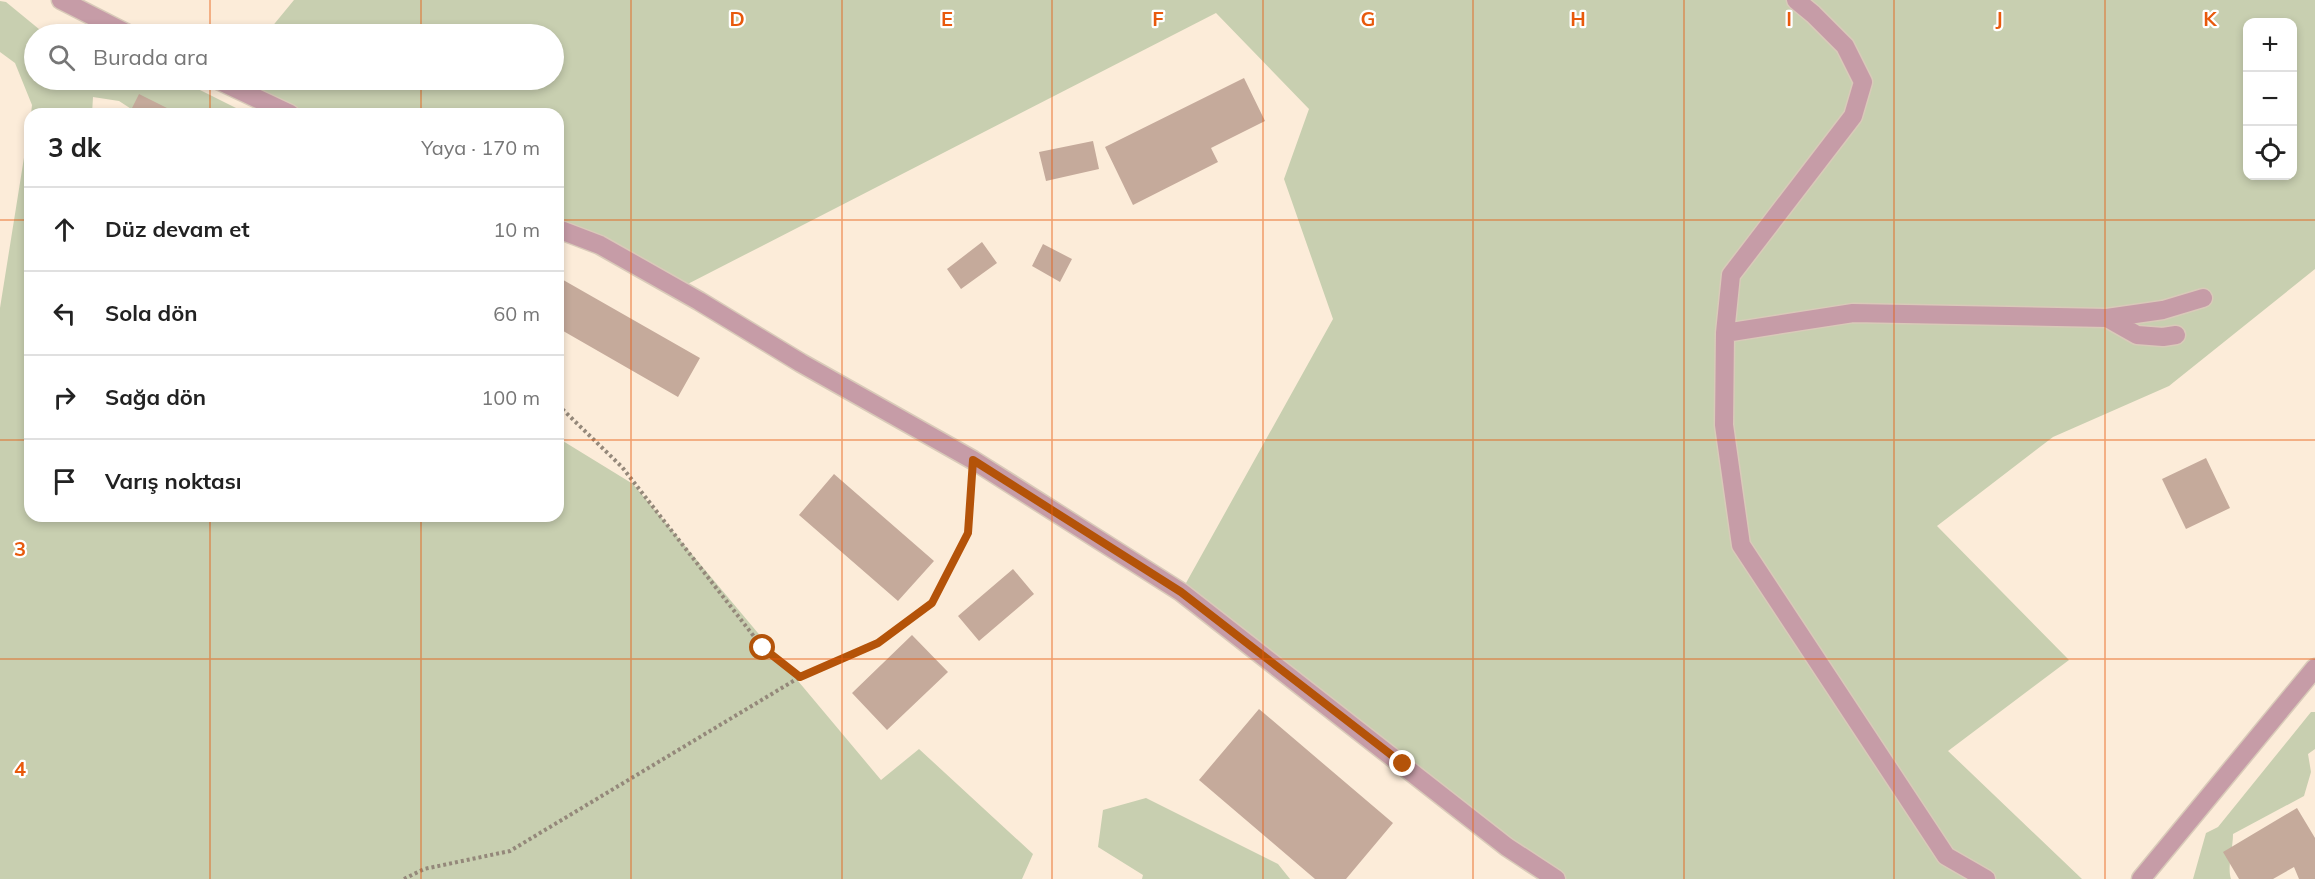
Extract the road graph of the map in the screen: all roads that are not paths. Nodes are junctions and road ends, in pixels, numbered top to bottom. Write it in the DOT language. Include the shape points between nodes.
graph roads {
  1 [pos="61,0"];
  2 [pos="1796,0"];
  3 [pos="108,24"];
  4 [pos="239,90"];
  5 [pos="277,108"];
  6 [pos="564,231"];
  7 [pos="2203,298"];
  8 [pos="2107,318"];
  9 [pos="1725,333"];
  10 [pos="2176,335"];
  11 [pos="2315,668"];
  12 [pos="1556,879"];
  13 [pos="1986,879"];
  14 [pos="2141,879"];
  1 -- 3 [label="street"];
  2 -- 9 [label="street" via="1845,46 1863,81 1853,116 1731,275"];
  4 -- 5 [label="street"];
  6 -- 12 [label="street" via="600,245 973,460 1181,592 1507,847"];
  7 -- 8 [label="street" via="2163,310"];
  8 -- 9 [label="street" via="1853,314"];
  8 -- 10 [label="street" via="2137,335"];
  9 -- 13 [label="street" via="1724,425 1741,544 1946,856"];
  11 -- 14 [label="street"];
}
